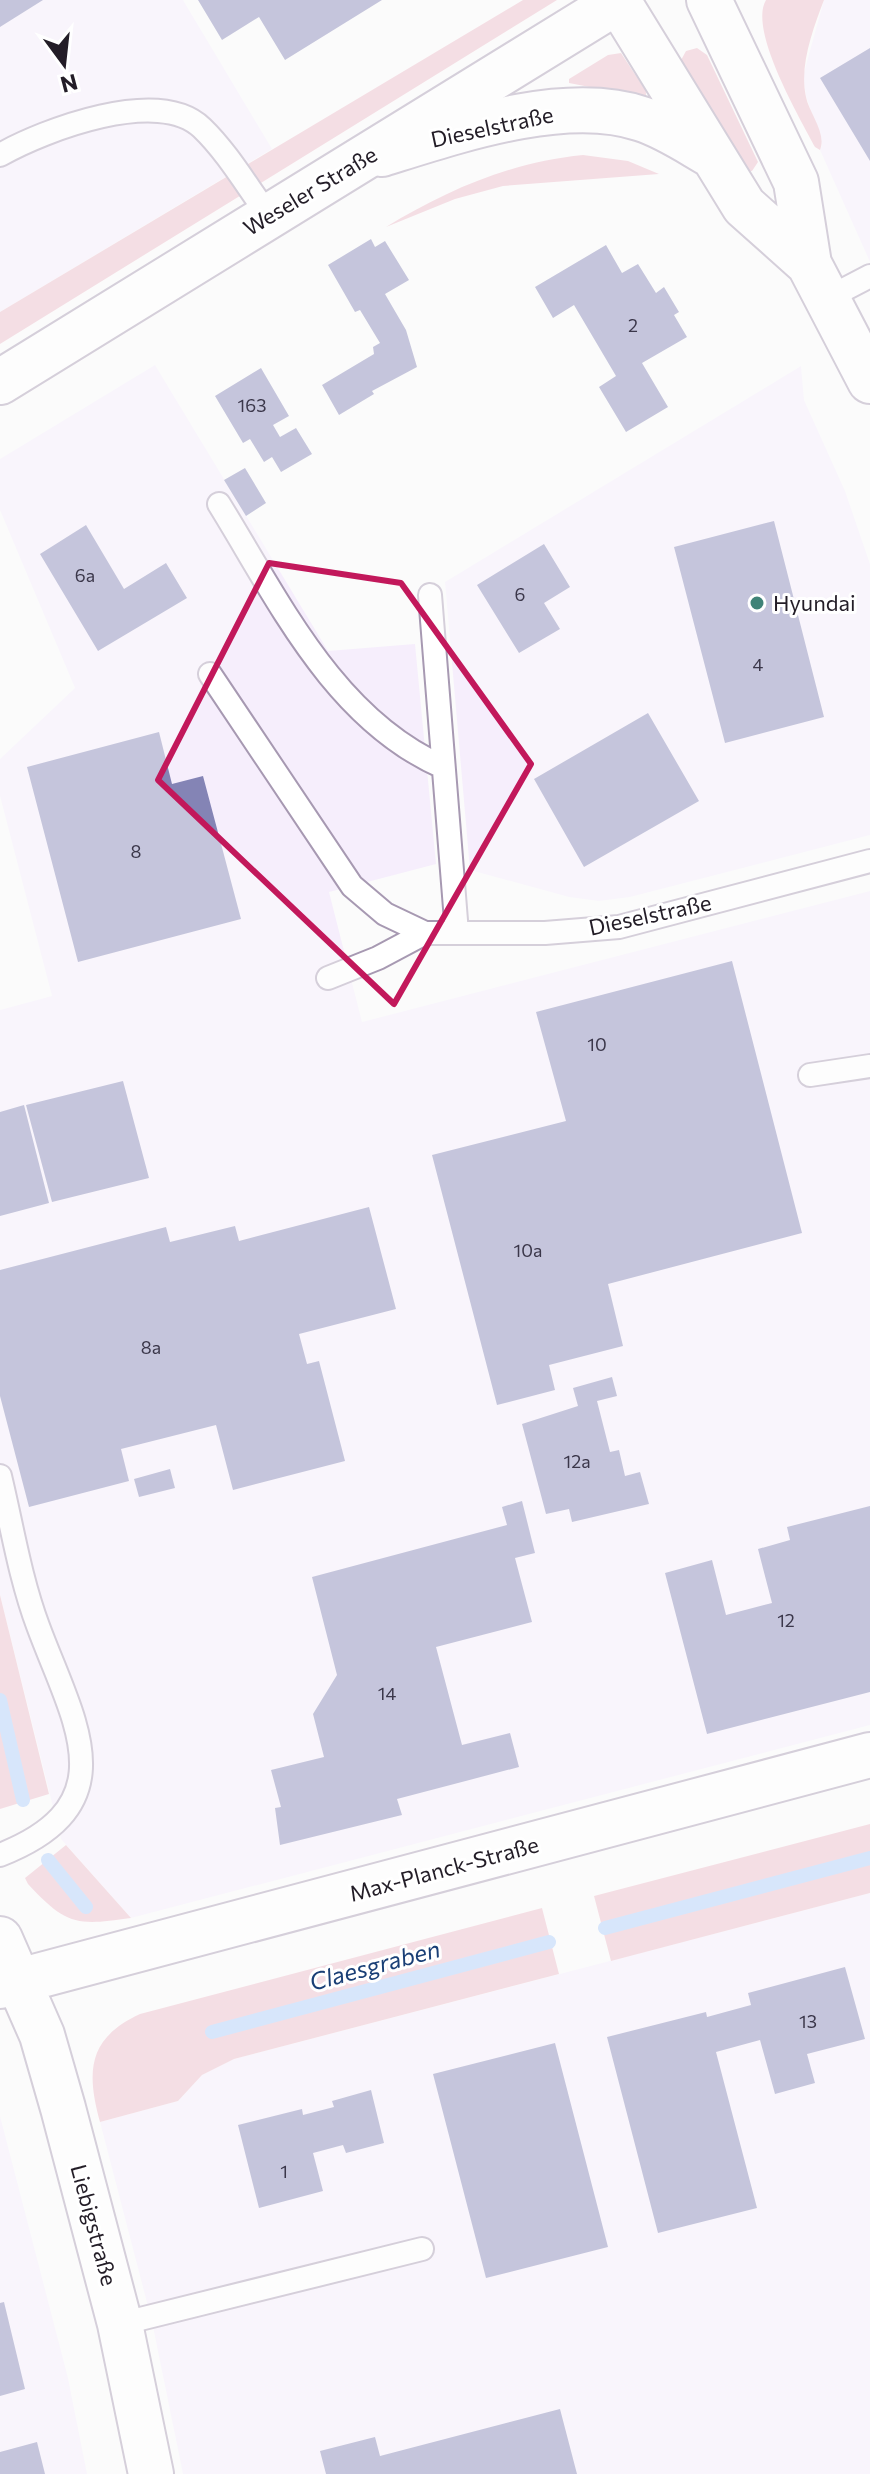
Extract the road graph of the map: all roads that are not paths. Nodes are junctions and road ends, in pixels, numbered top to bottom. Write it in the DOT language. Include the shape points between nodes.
graph roads {
  1 [pos="709,0"];
  2 [pos="619,1"];
  3 [pos="0,155"];
  4 [pos="713,156"];
  5 [pos="361,161"];
  6 [pos="269,216"];
  7 [pos="870,276"];
  8 [pos="817,282"];
  9 [pos="870,381"];
  10 [pos="0,382"];
  11 [pos="219,504"];
  12 [pos="430,595"];
  13 [pos="210,674"];
  14 [pos="443,767"];
  15 [pos="870,861"];
  16 [pos="425,933"];
  17 [pos="457,933"];
  18 [pos="328,978"];
  19 [pos="870,1066"];
  20 [pos="810,1075"];
  21 [pos="0,1476"];
  22 [pos="870,1755"];
  23 [pos="0,1855"];
  24 [pos="0,1939"];
  25 [pos="9,1984"];
  26 [pos="422,2249"];
  27 [pos="120,2324"];
  28 [pos="151,2474"];
  1 -- 8 [label="street" via="796,182"];
  2 -- 4 [label="street"];
  2 -- 5 [label="street, Weseler Straße"];
  3 -- 6 [label="lane" via="33,136 112,115 147,109 171,112 201,126"];
  4 -- 5 [label="street, Dieselstraße" via="641,118 567,112 455,132"];
  4 -- 8 [label="street" via="744,206"];
  5 -- 6 [label="street, Weseler Straße"];
  6 -- 10 [label="street, Weseler Straße"];
  7 -- 8 [label="lane"];
  8 -- 9 [label="street"];
  11 -- 14 [label="lane" via="333,681 402,746"];
  12 -- 14 [label="lane"];
  13 -- 16 [label="lane" via="352,886 385,914"];
  14 -- 17 [label="lane"];
  15 -- 17 [label="lane, Dieselstraße" via="619,927"];
  16 -- 17 [label="lane, Dieselstraße"];
  16 -- 18 [label="lane"];
  19 -- 20 [label="lane"];
  21 -- 23 [label="lane" via="37,1624 64,1686 79,1743 82,1780 71,1806 49,1829"];
  22 -- 25 [label="street, Max-Planck-Straße"];
  24 -- 25 [label="street"];
  25 -- 27 [label="street, Liebigstraße" via="42,2035"];
  26 -- 27 [label="lane"];
  27 -- 28 [label="street, Liebigstraße"];
}
